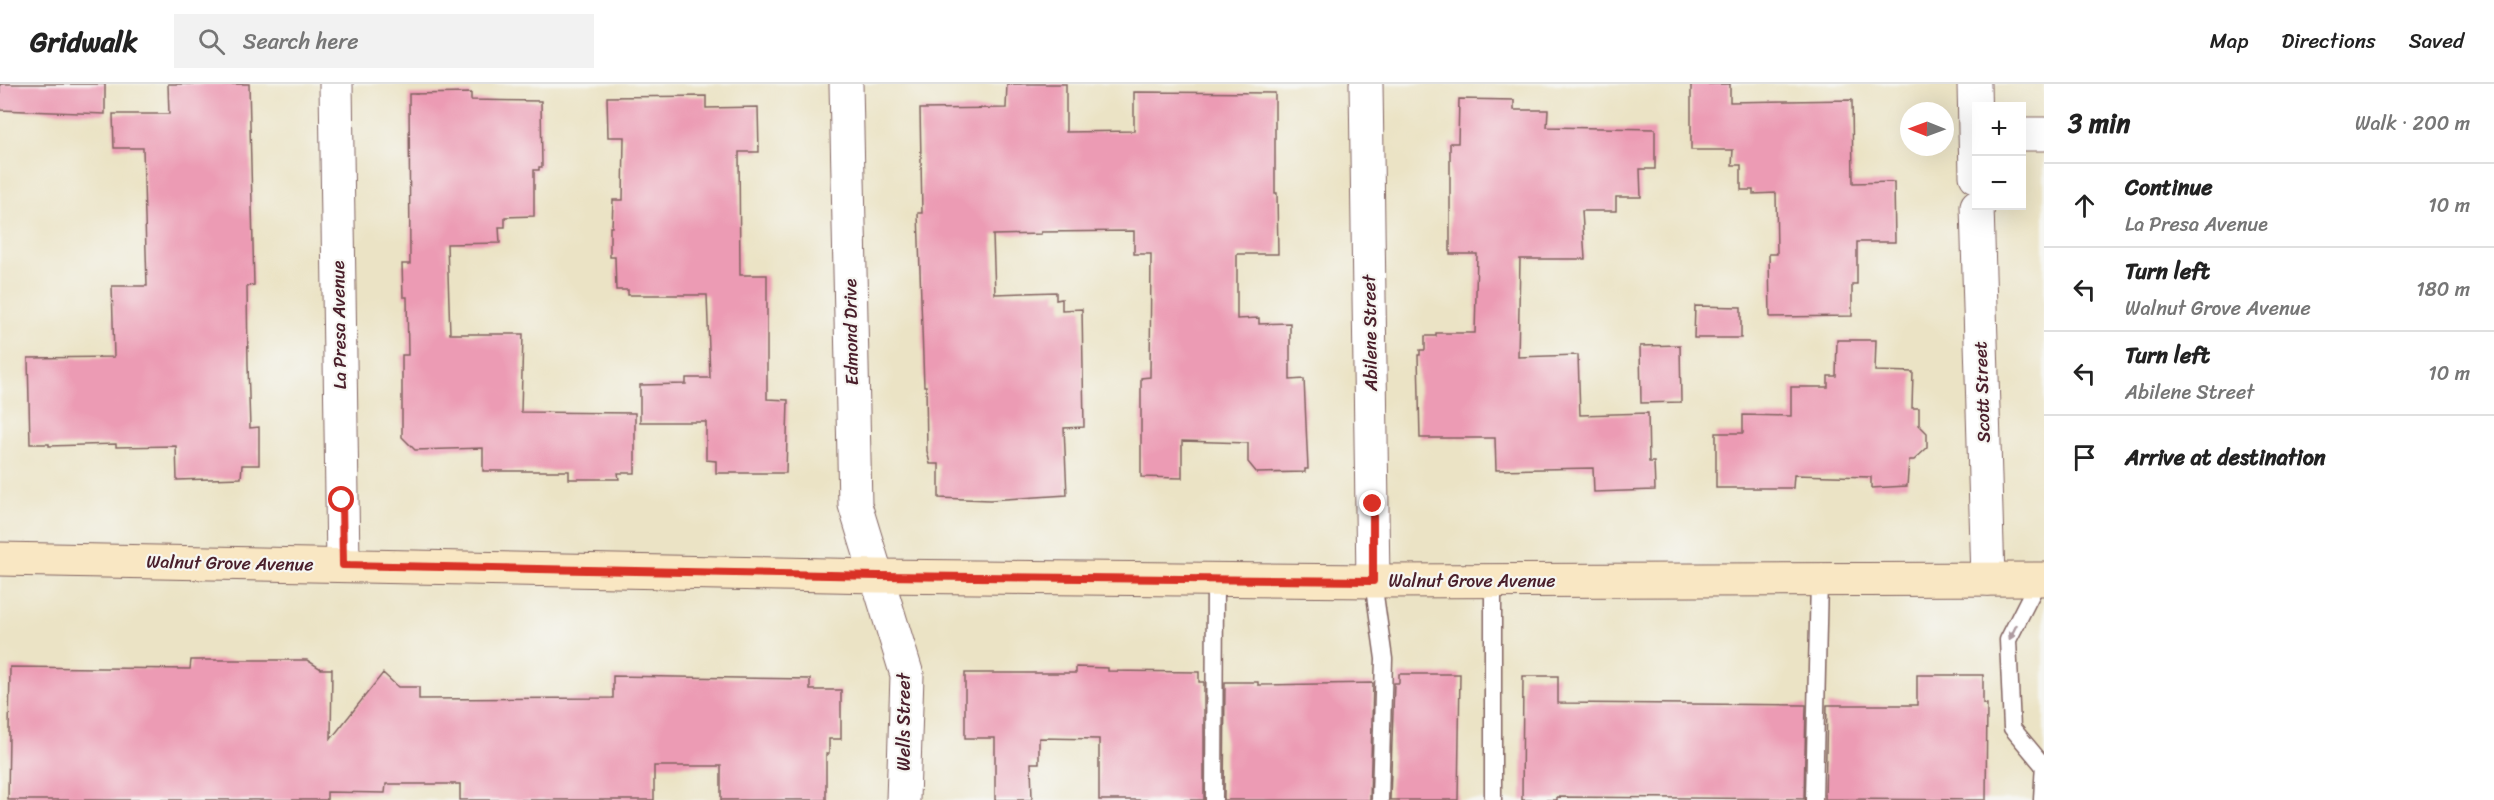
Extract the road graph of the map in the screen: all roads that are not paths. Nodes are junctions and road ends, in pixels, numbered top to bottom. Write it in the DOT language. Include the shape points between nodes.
graph roads {
  1 [pos="336,84"];
  2 [pos="846,84"];
  3 [pos="1366,84"];
  4 [pos="1974,84"];
  5 [pos="1975,102"];
  6 [pos="2026,134"];
  7 [pos="2044,134"];
  8 [pos="1977,210"];
  9 [pos="0,559"];
  10 [pos="343,565"];
  11 [pos="878,576"];
  12 [pos="1215,579"];
  13 [pos="1988,579"];
  14 [pos="1493,580"];
  15 [pos="1819,580"];
  16 [pos="1373,581"];
  17 [pos="2042,583"];
  18 [pos="2043,763"];
  19 [pos="903,800"];
  20 [pos="1214,800"];
  21 [pos="1380,800"];
  22 [pos="1493,800"];
  23 [pos="1814,800"];
  24 [pos="2042,800"];
  1 -- 10 [label="street, La Presa Avenue"];
  2 -- 11 [label="street, Edmond Drive" via="855,505"];
  3 -- 16 [label="street, Abilene Street"];
  4 -- 5 [label="street"];
  6 -- 7 [label="street"];
  8 -- 13 [label="street, Scott Street"];
  9 -- 10 [label="main road, Walnut Grove Avenue"];
  10 -- 11 [label="main road, Walnut Grove Avenue"];
  11 -- 12 [label="main road, Walnut Grove Avenue"];
  11 -- 19 [label="street, Wells Street" via="907,675"];
  12 -- 16 [label="main road, Walnut Grove Avenue"];
  12 -- 20 [label="lane"];
  13 -- 15 [label="main road, Walnut Grove Avenue"];
  13 -- 17 [label="main road, Walnut Grove Avenue"];
  14 -- 15 [label="main road, Walnut Grove Avenue"];
  14 -- 16 [label="main road, Walnut Grove Avenue"];
  14 -- 22 [label="lane"];
  15 -- 23 [label="lane"];
  16 -- 21 [label="lane" via="1384,659"];
  17 -- 18 [label="lane, one-way" via="2008,640 2012,728"];
  18 -- 24 [label="lane"];
}
